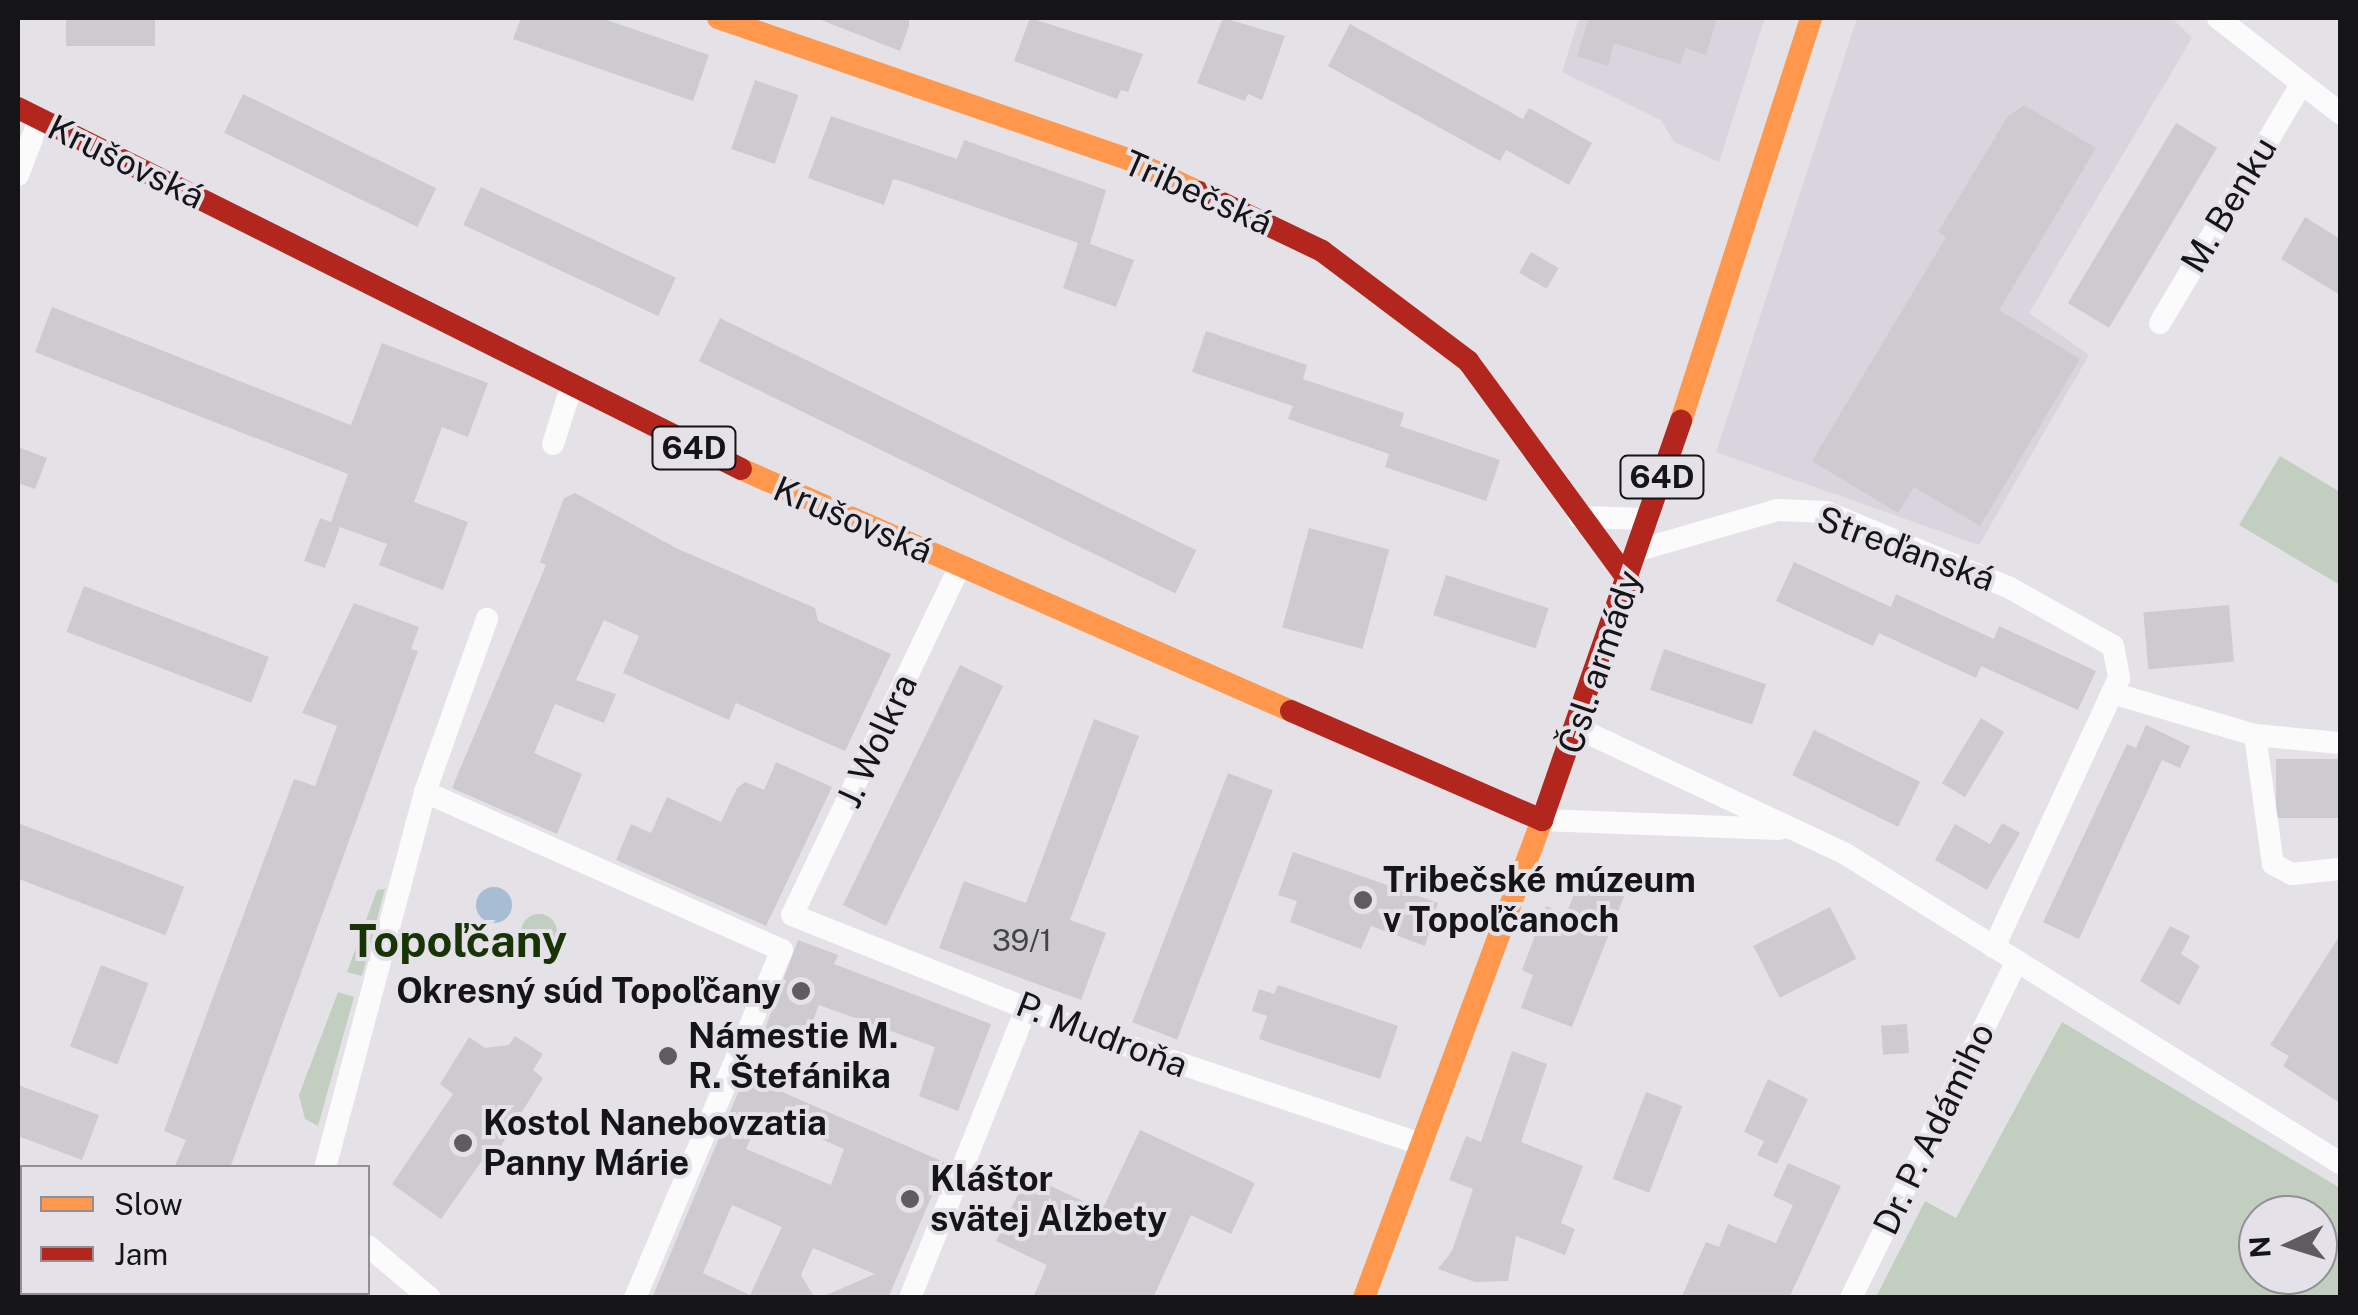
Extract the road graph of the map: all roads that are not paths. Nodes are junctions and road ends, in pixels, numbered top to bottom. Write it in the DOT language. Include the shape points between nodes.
graph roads {
  1 [pos="718,18"];
  2 [pos="1811,18"];
  3 [pos="2218,18"];
  4 [pos="2299,88"];
  5 [pos="18,108"];
  6 [pos="2340,114"];
  7 [pos="39,120"];
  8 [pos="18,175"];
  9 [pos="2160,322"];
  10 [pos="571,388"];
  11 [pos="552,444"];
  12 [pos="1579,517"];
  13 [pos="1648,519"];
  14 [pos="1639,550"];
  15 [pos="960,566"];
  16 [pos="1628,581"];
  17 [pos="486,619"];
  18 [pos="2112,694"];
  19 [pos="1578,728"];
  20 [pos="2255,735"];
  21 [pos="2340,743"];
  22 [pos="425,792"];
  23 [pos="1542,820"];
  24 [pos="1784,829"];
  25 [pos="2340,869"];
  26 [pos="792,915"];
  27 [pos="1994,947"];
  28 [pos="2017,961"];
  29 [pos="1027,1006"];
  30 [pos="1417,1143"];
  31 [pos="2340,1163"];
  32 [pos="326,1165"];
  33 [pos="370,1248"];
  34 [pos="430,1298"];
  35 [pos="635,1298"];
  36 [pos="910,1298"];
  37 [pos="1364,1298"];
  38 [pos="1850,1298"];
  1 -- 12 [label="main road, Tribečská" via="1130,160 1322,252 1468,361"];
  2 -- 13 [label="main road, Čsl. armády / 64D"];
  3 -- 4 [label="street"];
  4 -- 6 [label="street"];
  4 -- 9 [label="street, M. Benku"];
  5 -- 7 [label="main road, Krušovská / 64D"];
  7 -- 8 [label="street"];
  7 -- 10 [label="main road, Krušovská / 64D" via="350,269"];
  10 -- 11 [label="street"];
  10 -- 15 [label="main road, Krušovská / 64D"];
  12 -- 13 [label="street"];
  12 -- 16 [label="main road, Tribečská"];
  13 -- 14 [label="main road, Čsl. armády / 64D"];
  14 -- 16 [label="main road, Čsl. armády / 64D"];
  14 -- 18 [label="street, Streďanská" via="1778,510 1826,512 2010,588 2113,646 2119,678"];
  15 -- 23 [label="main road, Krušovská / 64D"];
  15 -- 26 [label="street, J. Wolkra"];
  16 -- 19 [label="main road, Čsl. armády / 64D"];
  17 -- 22 [label="street"];
  18 -- 20 [label="street"];
  18 -- 27 [label="street, Streďanská"];
  19 -- 23 [label="main road, Čsl. armády / 64D"];
  19 -- 24 [label="street"];
  20 -- 21 [label="street"];
  20 -- 25 [label="street" via="2273,864 2292,874"];
  22 -- 32 [label="street"];
  22 -- 35 [label="street" via="782,950"];
  23 -- 24 [label="street"];
  23 -- 30 [label="main road, Čsl. armády"];
  24 -- 27 [label="street" via="1844,854"];
  26 -- 29 [label="street, P. Mudroňa"];
  27 -- 28 [label="street"];
  28 -- 31 [label="street"];
  28 -- 38 [label="street, Dr. P. Adámiho"];
  29 -- 30 [label="street, P. Mudroňa"];
  29 -- 36 [label="street"];
  30 -- 37 [label="main road, Čsl. armády"];
  33 -- 34 [label="street"];
}
